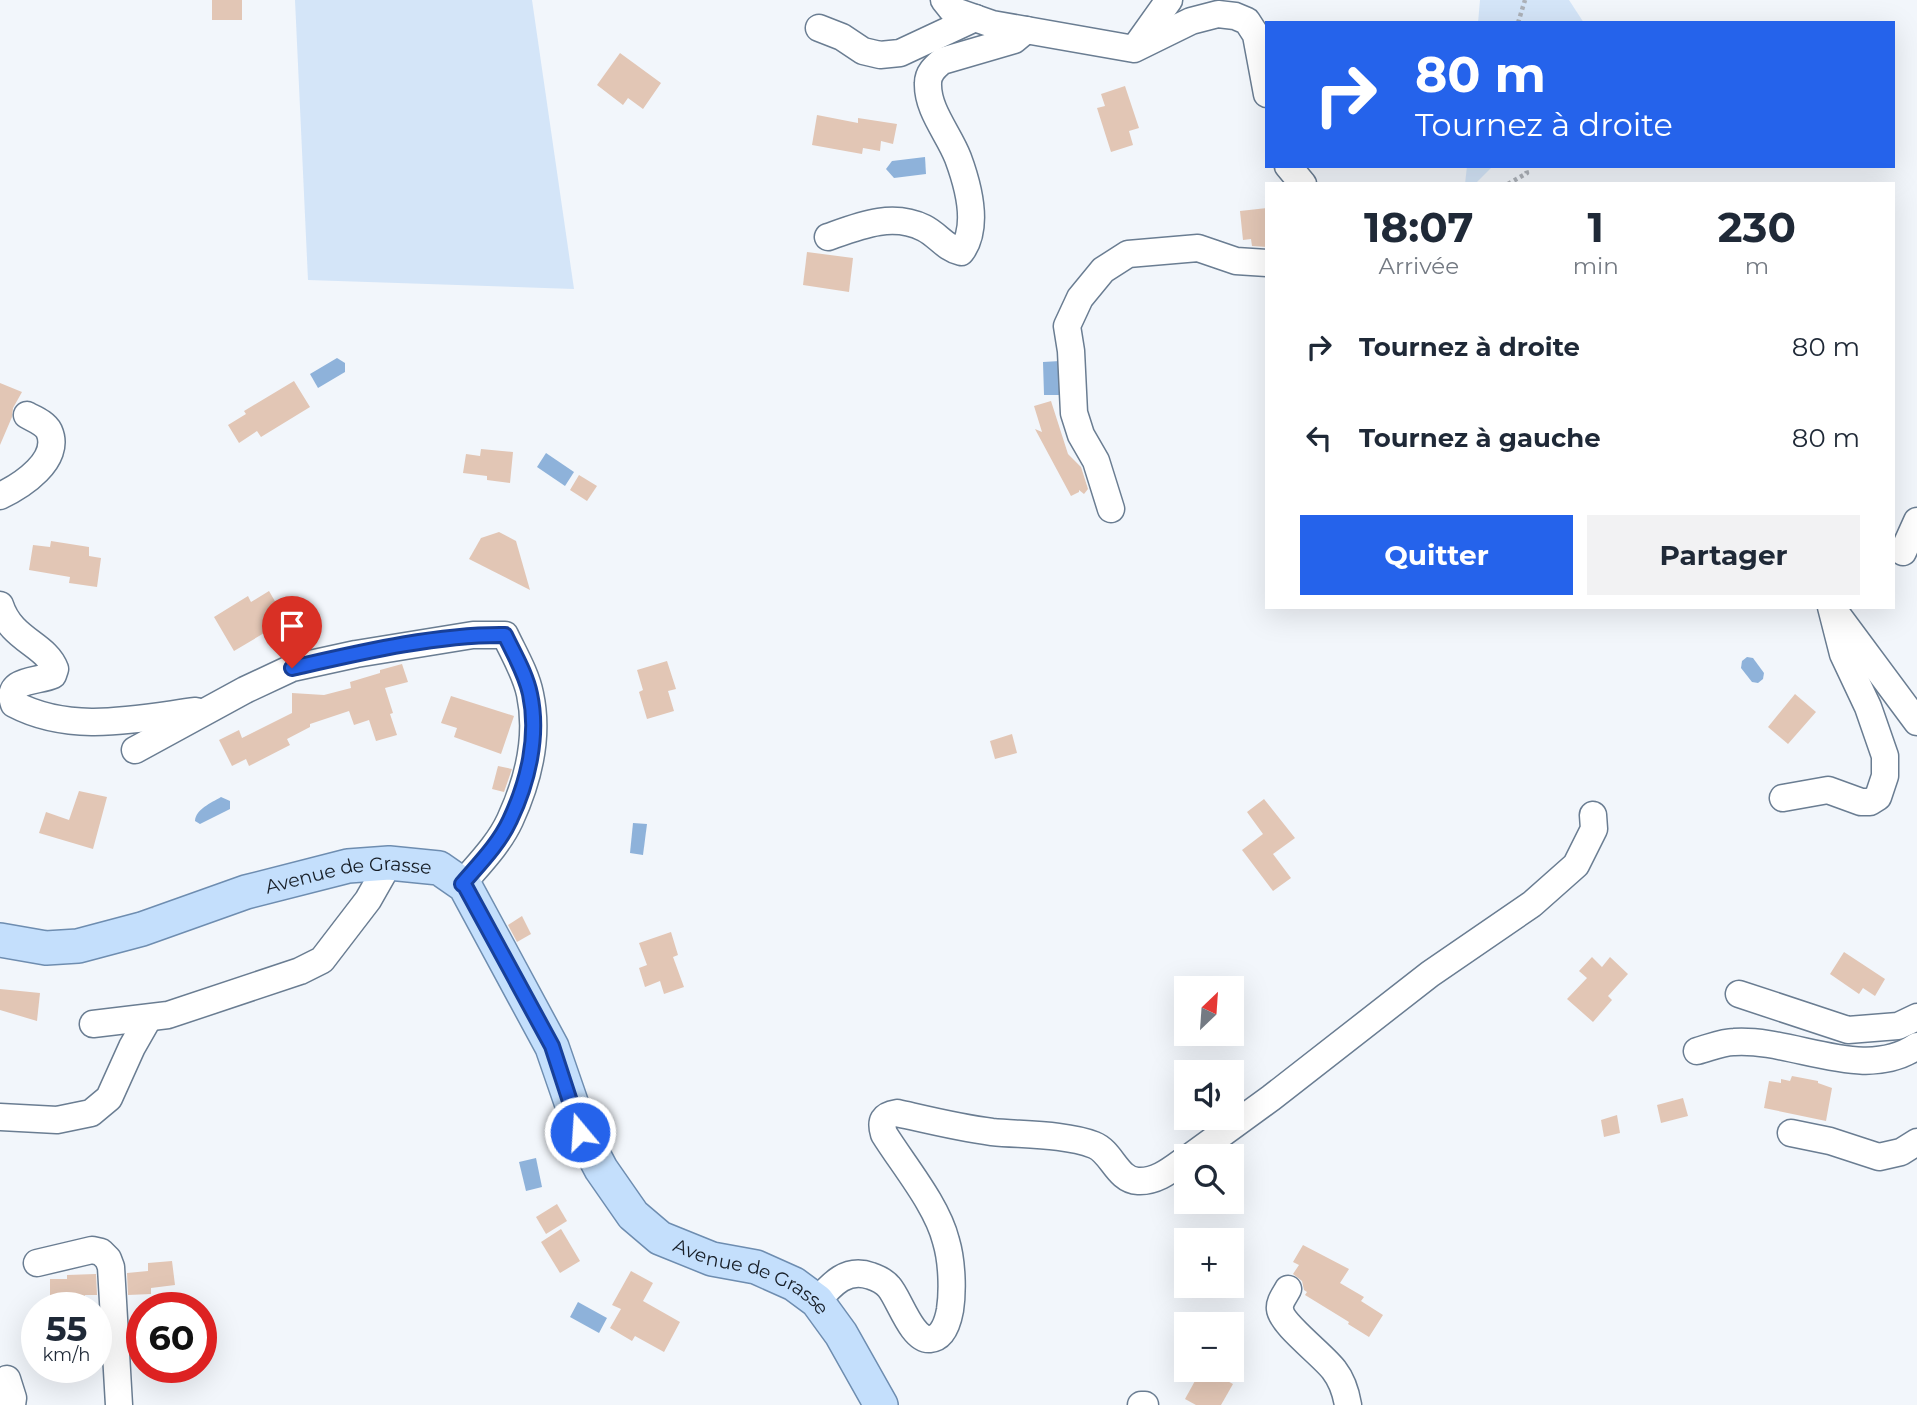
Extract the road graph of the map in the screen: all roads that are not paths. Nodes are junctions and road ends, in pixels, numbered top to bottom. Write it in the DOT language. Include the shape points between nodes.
graph roads {
  1 [pos="944,0"];
  2 [pos="1169,0"];
  3 [pos="975,18"];
  4 [pos="820,28"];
  5 [pos="1026,30"];
  6 [pos="1134,49"];
  7 [pos="1265,83"];
  8 [pos="1290,168"];
  9 [pos="1301,182"];
  10 [pos="828,237"];
  11 [pos="1265,263"];
  12 [pos="27,415"];
  13 [pos="0,496"];
  14 [pos="1111,509"];
  15 [pos="1917,521"];
  16 [pos="1905,553"];
  17 [pos="0,605"];
  18 [pos="1832,609"];
  19 [pos="1832,609"];
  20 [pos="208,709"];
  21 [pos="1917,722"];
  22 [pos="135,750"];
  23 [pos="1783,798"];
  24 [pos="1593,815"];
  25 [pos="389,863"];
  26 [pos="462,884"];
  27 [pos="0,940"];
  28 [pos="1738,994"];
  29 [pos="1917,1017"];
  30 [pos="148,1018"];
  31 [pos="93,1024"];
  32 [pos="1917,1046"];
  33 [pos="1697,1051"];
  34 [pos="0,1117"];
  35 [pos="1791,1133"];
  36 [pos="1917,1142"];
  37 [pos="1208,1144"];
  38 [pos="1174,1166"];
  39 [pos="37,1263"];
  40 [pos="1288,1289"];
  41 [pos="817,1301"];
  42 [pos="7,1379"];
  43 [pos="12,1405"];
  44 [pos="119,1405"];
  45 [pos="881,1405"];
  46 [pos="1348,1405"];
  1 -- 3 [label="street" via="952,10"];
  2 -- 6 [label="street"];
  3 -- 4 [label="street" via="900,53 880,55"];
  3 -- 5 [label="street"];
  5 -- 6 [label="street"];
  5 -- 10 [label="street" via="1014,40 942,61 928,80 930,99 958,157 968,198 971,230 961,252 950,250 927,229 899,221 860,226"];
  6 -- 7 [label="street" via="1191,21 1218,14 1235,16 1247,21 1256,35"];
  8 -- 9 [label="street"];
  11 -- 14 [label="street" via="1236,261 1198,248 1128,254 1103,270 1080,298 1067,326 1074,413"];
  12 -- 13 [label="street" via="49,432 47,459"];
  15 -- 16 [label="street"];
  17 -- 20 [label="street" via="14,631 55,670 45,679 14,687 14,704 32,713 88,722"];
  18 -- 21 [label="street"];
  19 -- 23 [label="street" via="1843,654 1885,756 1885,776 1878,797 1870,802 1828,790"];
  20 -- 22 [label="street"];
  20 -- 26 [label="street" via="292,668 473,635 505,635 530,692 534,722 529,762 510,821"];
  24 -- 37 [label="street" via="1594,829 1576,865 1532,904 1430,974"];
  25 -- 26 [label="main road, Avenue de Grasse" via="439,868"];
  25 -- 27 [label="main road, Avenue de Grasse" via="348,866 246,891 142,929 78,946 46,948"];
  25 -- 30 [label="street" via="368,900 322,960 269,982"];
  26 -- 41 [label="main road, Avenue de Grasse" via="552,1046 580,1132 633,1215 660,1238 712,1259 757,1267"];
  28 -- 29 [label="street" via="1848,1030 1898,1026"];
  30 -- 31 [label="street"];
  30 -- 34 [label="street" via="109,1098 91,1113 57,1120"];
  32 -- 33 [label="street" via="1885,1061 1868,1062 1732,1041"];
  35 -- 36 [label="street" via="1879,1157"];
  38 -- 41 [label="street" via="1151,1180 1136,1181 1125,1177 1097,1146 1081,1141 889,1115 881,1125 884,1134 930,1206 946,1241 951,1303 946,1327 938,1336 922,1338 889,1287 867,1274 842,1277"];
  39 -- 44 [label="street" via="92,1250 108,1259"];
  40 -- 46 [label="street" via="1280,1310 1285,1321 1334,1370"];
  41 -- 45 [label="main road, Avenue de Grasse"];
  42 -- 43 [label="street"];
}
